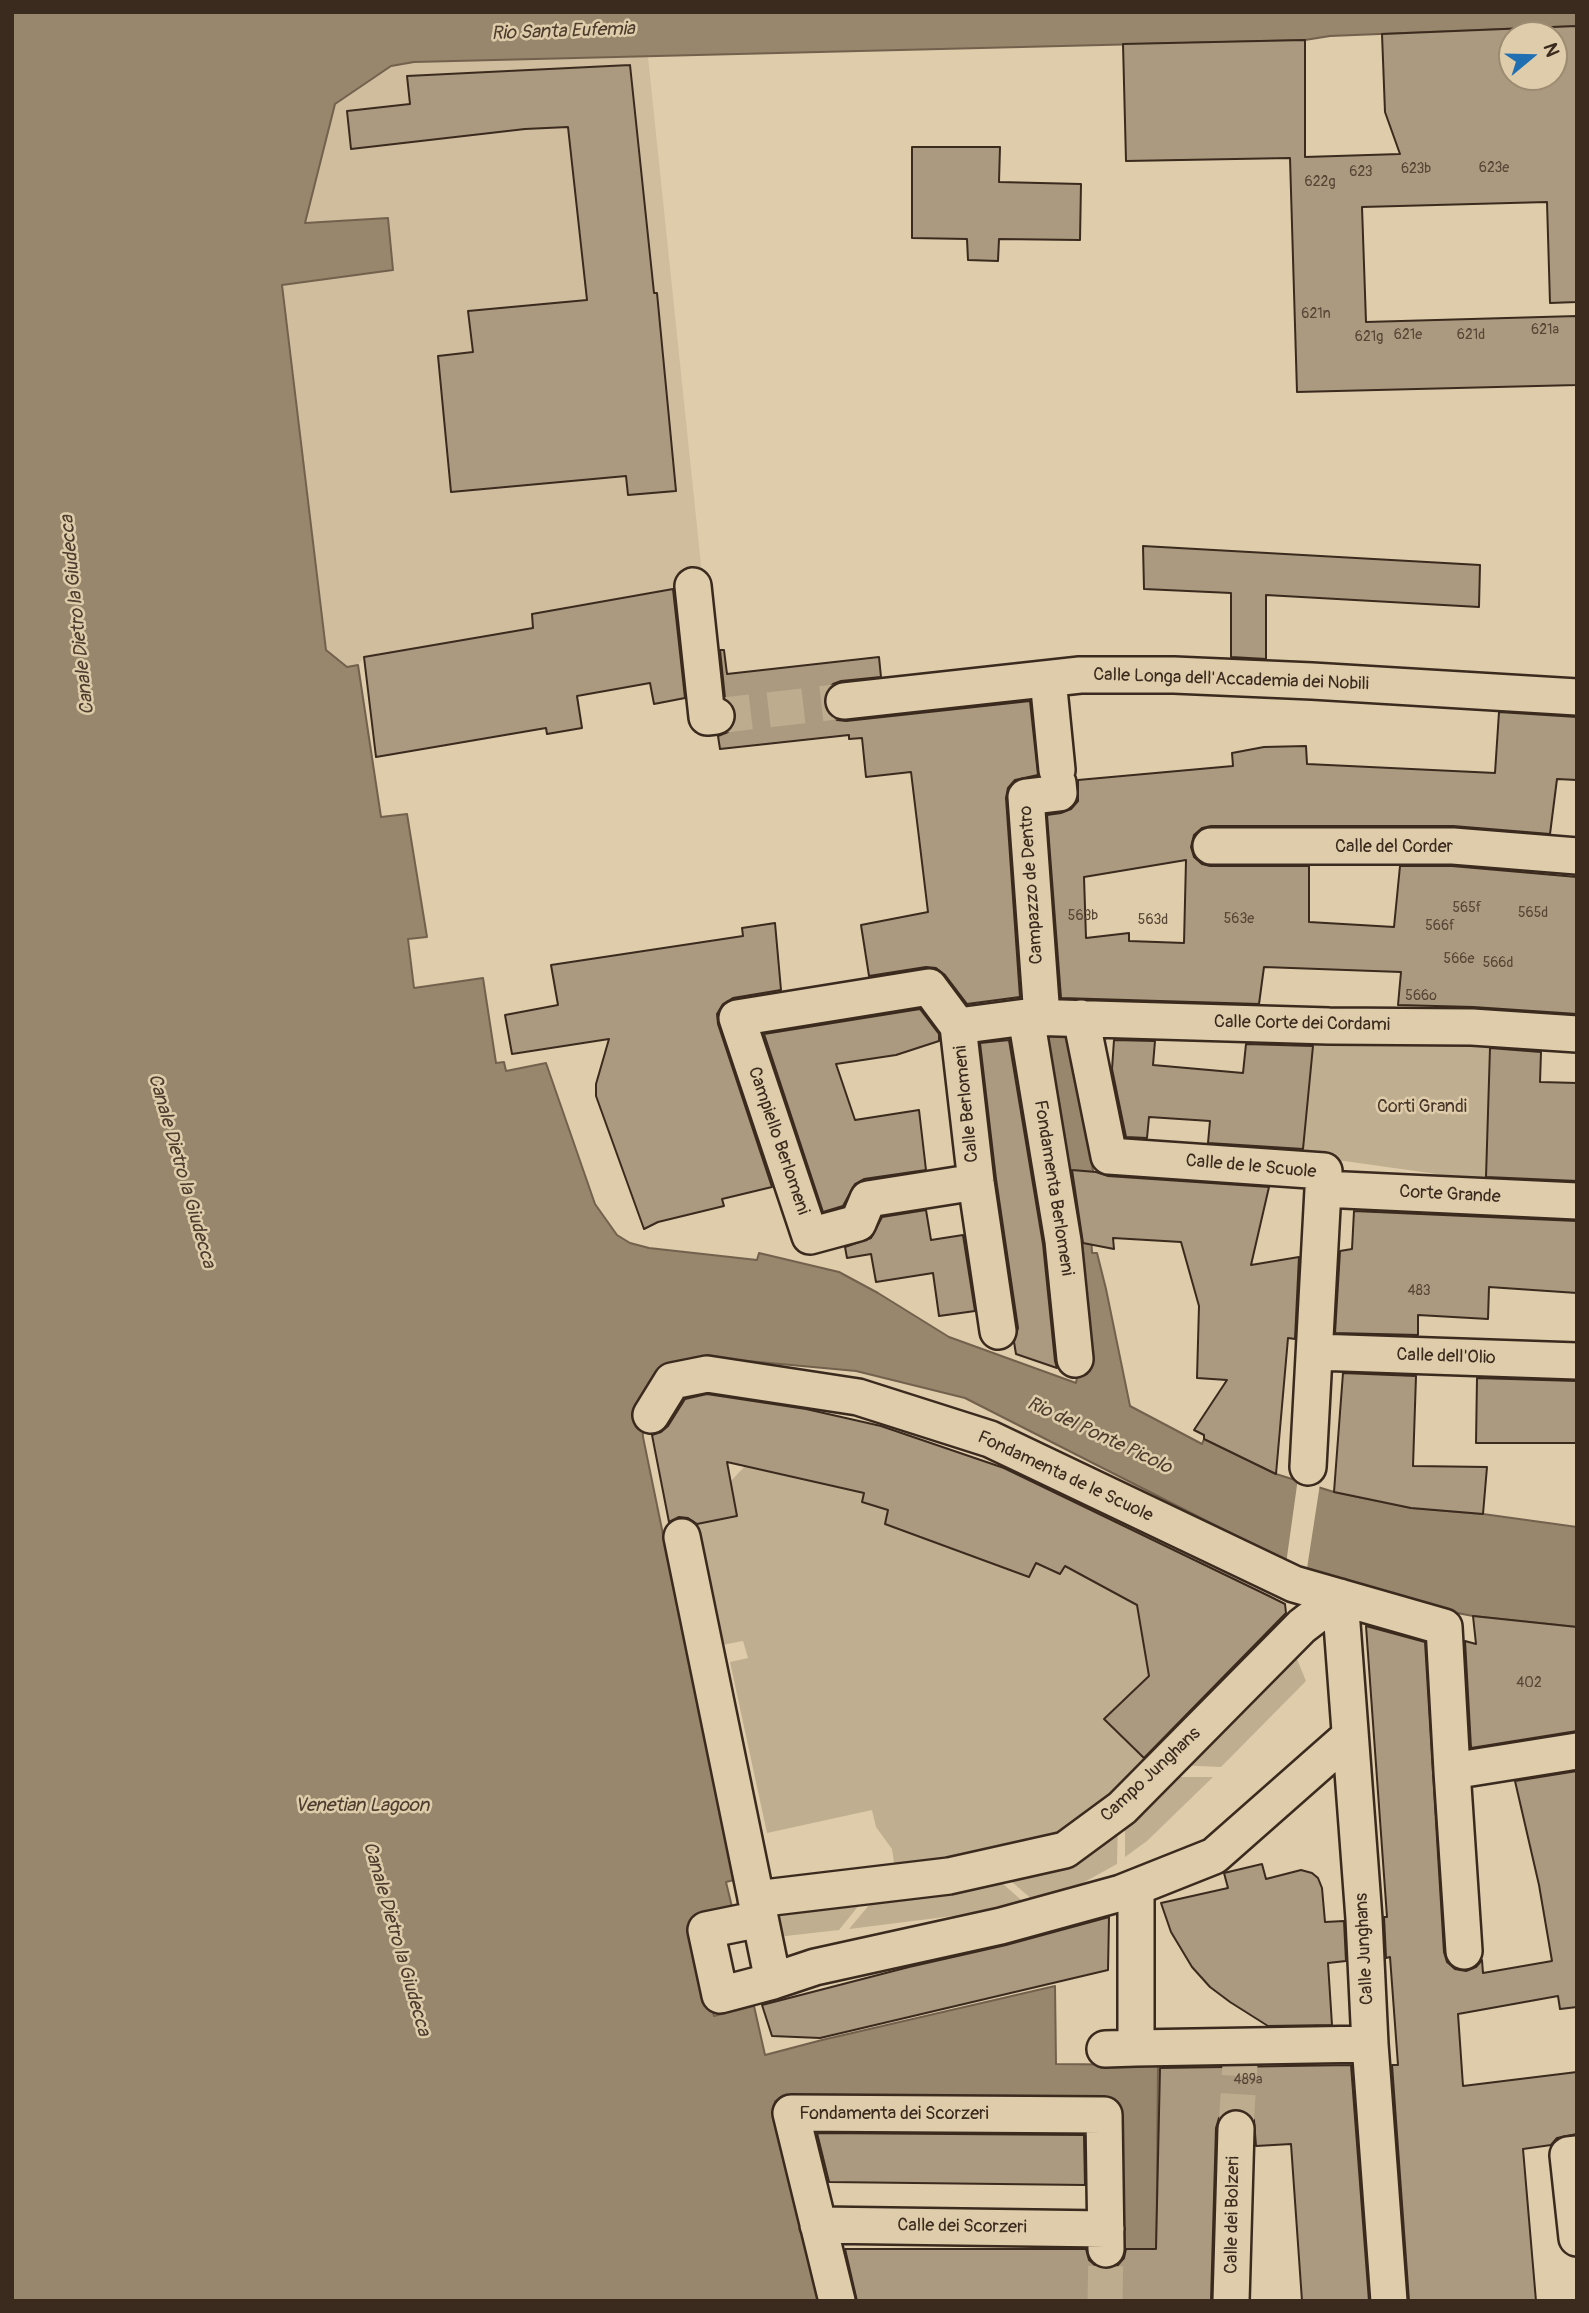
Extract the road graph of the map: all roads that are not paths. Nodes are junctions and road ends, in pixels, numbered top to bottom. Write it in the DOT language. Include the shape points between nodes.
graph roads {
  1 [pos="693,586"];
  2 [pos="1048,679"];
  3 [pos="1577,697"];
  4 [pos="844,701"];
  5 [pos="716,716"];
  6 [pos="1211,846"];
  7 [pos="1577,856"];
  8 [pos="1034,1017"];
  9 [pos="1081,1018"];
  10 [pos="958,1026"];
  11 [pos="1577,1034"];
  12 [pos="976,1182"];
  13 [pos="1323,1189"];
  14 [pos="1577,1200"];
  15 [pos="838,1228"];
  16 [pos="998,1331"];
  17 [pos="1315,1352"];
  18 [pos="1075,1359"];
  19 [pos="1577,1361"];
  20 [pos="651,1415"];
  21 [pos="1308,1467"];
  22 [pos="682,1537"];
  23 [pos="1340,1597"];
  24 [pos="1350,1736"];
  25 [pos="1577,1751"];
  26 [pos="1452,1771"];
  27 [pos="1136,1889"];
  28 [pos="758,1909"];
  29 [pos="1464,1951"];
  30 [pos="773,1981"];
  31 [pos="1370,2044"];
  32 [pos="1240,2147"];
  33 [pos="1572,2155"];
  34 [pos="818,2225"];
  35 [pos="1577,2238"];
  36 [pos="1106,2239"];
  37 [pos="837,2301"];
  38 [pos="1231,2301"];
  39 [pos="1388,2301"];
  1 -- 5 [label="street" via="707,717"];
  2 -- 3 [label="street, Calle Longa dell'Accademia dei Nobili" via="1174,675"];
  2 -- 4 [label="street, Calle Longa dell'Accademia dei Nobili"];
  2 -- 8 [label="street, Campazzo de Dentro" via="1059,793 1026,797"];
  6 -- 7 [label="street, Calle del Corder" via="1453,846"];
  8 -- 9 [label="street, Calle Corte dei Cordami"];
  8 -- 10 [label="street, Calle Corte dei Cordami"];
  8 -- 18 [label="street, Fondamenta Berlomeni"];
  9 -- 11 [label="street, Calle Corte dei Cordami" via="1472,1027"];
  9 -- 13 [label="street, Calle de le Scuole" via="1108,1156 1324,1171"];
  10 -- 12 [label="street, Calle Berlomeni"];
  10 -- 15 [label="street, Campiello Berlomeni" via="929,988 737,1018 810,1236"];
  12 -- 15 [label="street, Calle Berlomeni" via="868,1199 858,1223"];
  12 -- 16 [label="street, Calle Berlomeni"];
  13 -- 14 [label="street, Corte Grande"];
  13 -- 17 [label="street, Calle de le Scuole"];
  17 -- 19 [label="street, Calle dell'Olio"];
  17 -- 21 [label="street, Calle de le Scuole"];
  20 -- 23 [label="street, Fondamenta de le Scuole" via="672,1381 707,1374 858,1397 990,1440 1294,1584"];
  22 -- 28 [label="street"];
  23 -- 24 [label="street, Calle Junghans"];
  23 -- 26 [label="street, Fondamenta de le Scuole" via="1444,1627"];
  23 -- 28 [label="street, Campo Junghans" via="1302,1626 1122,1808 1065,1850"];
  24 -- 27 [label="street" via="1214,1856"];
  24 -- 31 [label="street, Calle Junghans"];
  25 -- 26 [label="street"];
  26 -- 29 [label="street"];
  27 -- 30 [label="street"];
  27 -- 31 [label="street" via="1120,2048 1240,2056"];
  28 -- 30 [label="street"];
  28 -- 30 [label="street, Campo Junghans" via="706,1930 720,1995"];
  31 -- 39 [label="street, Calle Junghans"];
  32 -- 38 [label="street, Calle dei Bolzeri"];
  33 -- 35 [label="street"];
  34 -- 36 [label="street, Calle dei Scorzeri"];
  34 -- 36 [label="street, Fondamenta dei Scorzeri" via="791,2113 1104,2115"];
  34 -- 37 [label="street, Fondamenta dei Scorzeri"];
}
